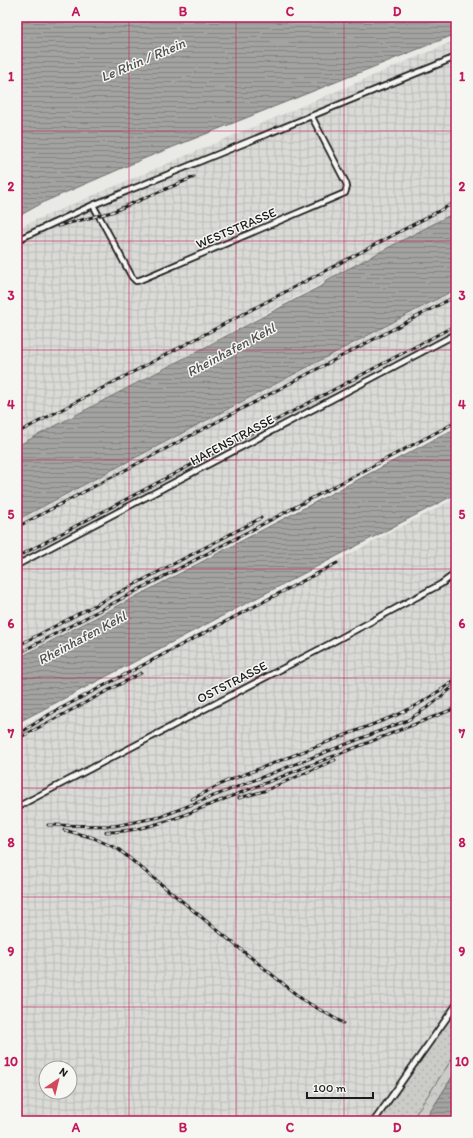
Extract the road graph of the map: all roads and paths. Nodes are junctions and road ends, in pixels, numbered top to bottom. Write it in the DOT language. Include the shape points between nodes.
graph roads {
  1 [pos="456,57"];
  2 [pos="312,117"];
  3 [pos="93,205"];
  4 [pos="17,240"];
  5 [pos="456,334"];
  6 [pos="17,565"];
  7 [pos="456,573"];
  8 [pos="17,807"];
  9 [pos="456,1005"];
  10 [pos="374,1121"];
  1 -- 2 [label="street"];
  2 -- 3 [label="street"];
  2 -- 3 [label="street, WESTSTRASSE" via="346,183 345,193 140,280 132,277"];
  3 -- 4 [label="street"];
  5 -- 6 [label="street, HAFENSTRASSE"];
  7 -- 8 [label="street, OSTSTRASSE" via="441,584 320,649"];
  9 -- 10 [label="street"];
}
